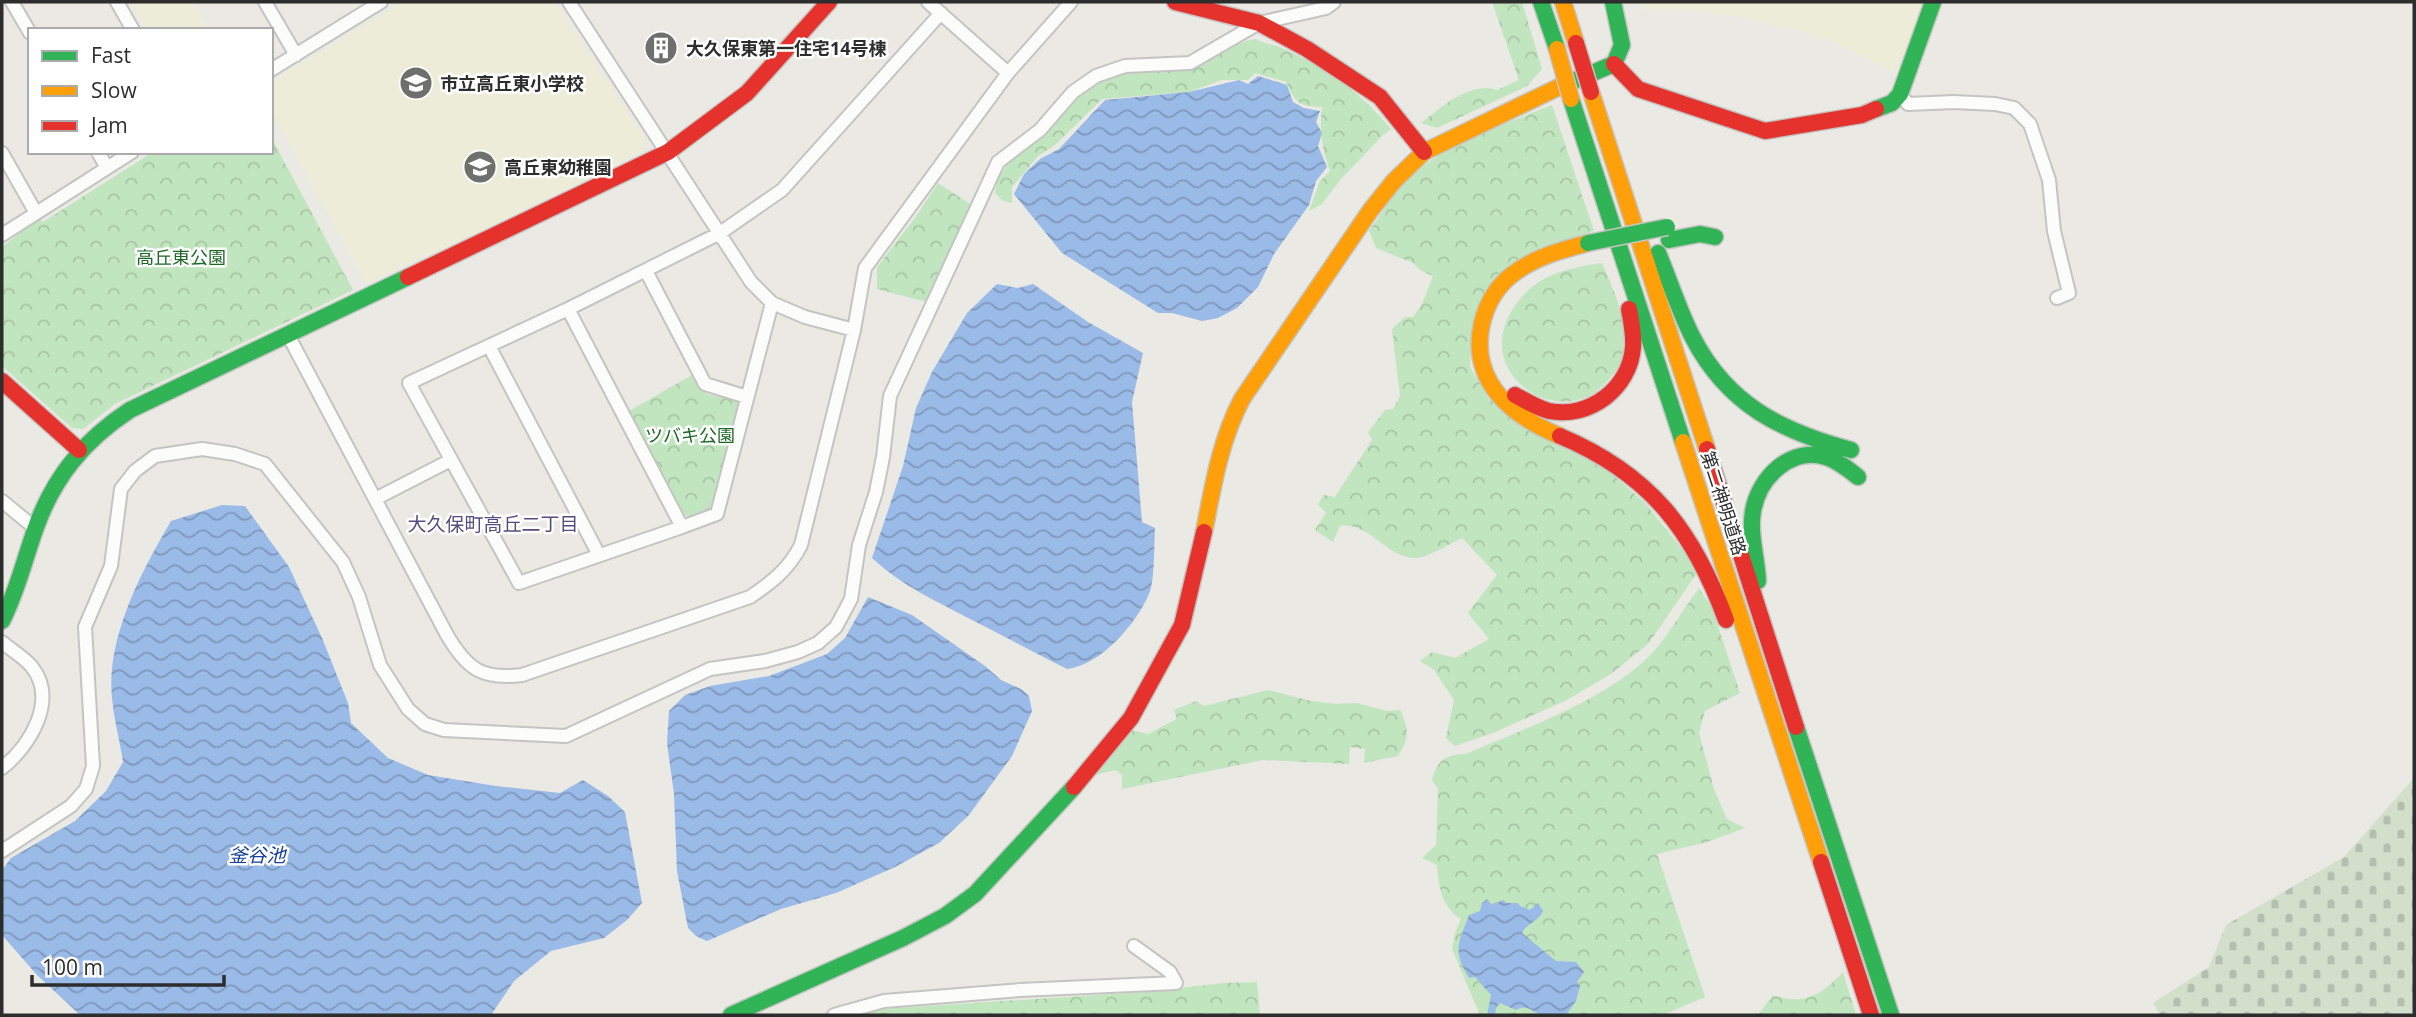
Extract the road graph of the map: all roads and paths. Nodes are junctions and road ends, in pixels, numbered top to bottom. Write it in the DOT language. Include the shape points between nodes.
graph roads {
  1 [pos="12,2"];
  2 [pos="117,2"];
  3 [pos="265,2"];
  4 [pos="381,2"];
  5 [pos="569,2"];
  6 [pos="829,2"];
  7 [pos="928,2"];
  8 [pos="1071,2"];
  9 [pos="1175,2"];
  10 [pos="1334,2"];
  11 [pos="1541,2"];
  12 [pos="1563,2"];
  13 [pos="1613,2"];
  14 [pos="1933,2"];
  15 [pos="941,13"];
  16 [pos="1259,23"];
  17 [pos="132,28"];
  18 [pos="28,30"];
  19 [pos="296,55"];
  20 [pos="1614,64"];
  21 [pos="273,69"];
  22 [pos="1008,73"];
  23 [pos="1900,94"];
  24 [pos="668,152"];
  25 [pos="1424,152"];
  26 [pos="2,153"];
  27 [pos="99,154"];
  28 [pos="129,154"];
  29 [pos="1614,158"];
  30 [pos="107,168"];
  31 [pos="36,213"];
  32 [pos="1703,221"];
  33 [pos="720,233"];
  34 [pos="1668,234"];
  35 [pos="2,235"];
  36 [pos="1715,237"];
  37 [pos="1590,250"];
  38 [pos="1626,264"];
  39 [pos="646,271"];
  40 [pos="2057,298"];
  41 [pos="772,303"];
  42 [pos="568,309"];
  43 [pos="853,330"];
  44 [pos="289,335"];
  45 [pos="489,346"];
  46 [pos="2,381"];
  47 [pos="747,397"];
  48 [pos="79,450"];
  49 [pos="1851,450"];
  50 [pos="451,460"];
  51 [pos="1858,477"];
  52 [pos="375,499"];
  53 [pos="2,500"];
  54 [pos="682,527"];
  55 [pos="35,528"];
  56 [pos="599,555"];
  57 [pos="1759,614"];
  58 [pos="2,621"];
  59 [pos="2,642"];
  60 [pos="2,768"];
  61 [pos="1786,768"];
  62 [pos="2,852"];
  63 [pos="1135,946"];
  64 [pos="742,1013"];
  65 [pos="834,1015"];
  66 [pos="1871,1015"];
  67 [pos="1891,1015"];
  1 -- 18 [label="street"];
  2 -- 17 [label="street"];
  3 -- 19 [label="street"];
  4 -- 19 [label="street"];
  5 -- 24 [label="street"];
  6 -- 24 [label="main road" via="747,93"];
  7 -- 15 [label="street"];
  8 -- 22 [label="street"];
  9 -- 16 [label="main road"];
  10 -- 16 [label="street" via="1326,8"];
  11 -- 38 [label="main road, 第二神明道路, bridge"];
  12 -- 29 [label="main road, 第二神明道路, bridge"];
  13 -- 20 [label="main road" via="1622,45"];
  14 -- 23 [label="main road"];
  15 -- 22 [label="street"];
  15 -- 33 [label="street" via="782,190"];
  16 -- 25 [label="main road" via="1380,97"];
  16 -- 62 [label="street" via="1190,63 1125,66 1096,76 1073,92 1041,130 998,162 890,396 881,468 859,545 851,599 836,627 818,643 765,661 710,669 566,736 444,730 425,724 408,709 380,665 344,562 265,464 202,449 155,456 121,489 111,566 85,627 93,766 86,789 71,806"];
  19 -- 21 [label="street"];
  20 -- 23 [label="main road" via="1638,89 1765,131 1862,115 1892,103"];
  20 -- 25 [label="main road"];
  22 -- 43 [label="street" via="865,268"];
  23 -- 40 [label="street" via="1908,104 1954,102 2014,108 2029,124 2049,180 2054,232 2069,293"];
  24 -- 33 [label="street"];
  24 -- 44 [label="main road"];
  25 -- 64 [label="main road" via="1370,211 1230,422 1182,625 1131,718 975,894 945,916"];
  26 -- 31 [label="street"];
  27 -- 30 [label="street"];
  28 -- 30 [label="street"];
  29 -- 49 [label="main road" via="1642,213 1693,338 1723,384 1740,402 1775,425"];
  29 -- 57 [label="main road, 第二神明道路"];
  30 -- 31 [label="street"];
  31 -- 35 [label="street"];
  32 -- 34 [label="main road"];
  33 -- 39 [label="street"];
  33 -- 41 [label="street" via="751,282"];
  34 -- 36 [label="main road"];
  34 -- 37 [label="main road"];
  37 -- 38 [label="main road" via="1531,276 1507,296 1492,325 1492,358 1499,376 1508,391 1534,408 1555,414 1582,411 1601,402 1620,382 1632,358"];
  37 -- 61 [label="main road" via="1559,250 1522,266 1504,281 1484,313 1479,332 1485,374 1501,400 1516,413 1616,467 1649,492 1692,543 1709,574"];
  38 -- 61 [label="main road, 第二神明道路"];
  39 -- 42 [label="street"];
  39 -- 47 [label="street" via="705,384"];
  41 -- 43 [label="street"];
  41 -- 47 [label="street"];
  42 -- 45 [label="street"];
  42 -- 54 [label="street"];
  43 -- 52 [label="street" via="801,544 773,582 750,597 522,675 502,678 484,674 460,657"];
  44 -- 48 [label="main road" via="130,410 105,425"];
  44 -- 52 [label="street"];
  45 -- 50 [label="street" via="409,383"];
  45 -- 56 [label="street"];
  46 -- 48 [label="main road"];
  47 -- 54 [label="street" via="717,514"];
  48 -- 55 [label="main road"];
  50 -- 52 [label="street"];
  50 -- 56 [label="street" via="519,583"];
  51 -- 57 [label="main road" via="1839,462 1818,455 1781,464 1769,477 1753,511"];
  53 -- 55 [label="street"];
  54 -- 56 [label="street"];
  55 -- 58 [label="main road"];
  57 -- 67 [label="main road, 第二神明道路"];
  59 -- 60 [label="street" via="32,666 44,688 40,717 13,760"];
  61 -- 66 [label="main road, 第二神明道路"];
  63 -- 65 [label="street" via="1170,972 1176,983 884,1001"];
}
